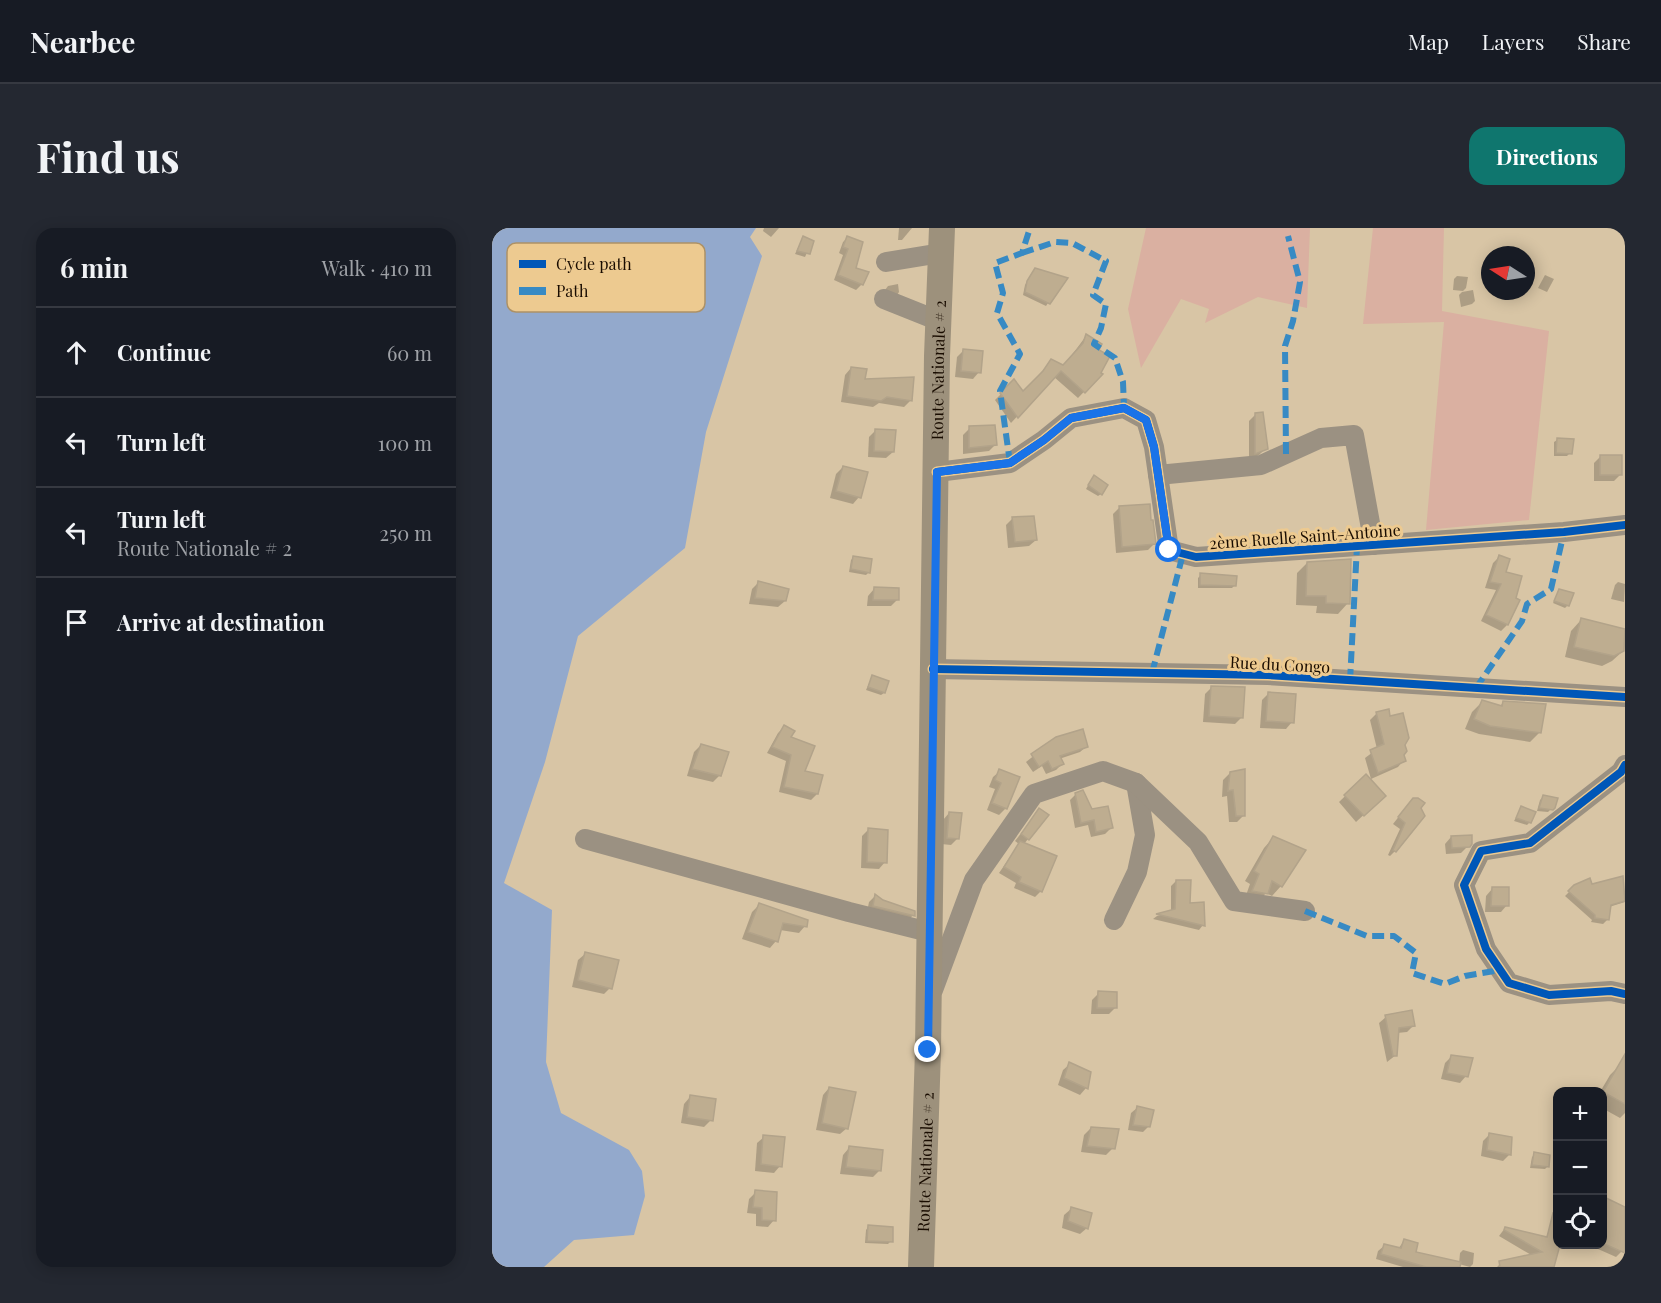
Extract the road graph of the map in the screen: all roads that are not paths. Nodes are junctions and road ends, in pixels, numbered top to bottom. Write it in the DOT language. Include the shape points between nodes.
graph roads {
  1 [pos="942,240"];
  2 [pos="886,262"];
  3 [pos="884,299"];
  4 [pos="939,321"];
  5 [pos="937,472"];
  6 [pos="1158,475"];
  7 [pos="1625,525"];
  8 [pos="1374,545"];
  9 [pos="933,669"];
  10 [pos="1625,697"];
  11 [pos="1625,765"];
  12 [pos="1136,783"];
  13 [pos="585,839"];
  14 [pos="1305,911"];
  15 [pos="1114,920"];
  16 [pos="929,932"];
  17 [pos="1625,994"];
  18 [pos="928,1001"];
  19 [pos="921,1267"];
  1 -- 2 [label="street"];
  1 -- 4 [label="main road, Route Nationale # 2"];
  3 -- 4 [label="street"];
  4 -- 5 [label="main road, Route Nationale # 2"];
  5 -- 6 [label="street, 2ème Ruelle Saint-Antoine" via="1010,463 1071,418 1124,408 1146,420"];
  5 -- 9 [label="main road, Route Nationale # 2"];
  6 -- 8 [label="street, 2ème Ruelle Saint-Antoine" via="1169,550 1196,557"];
  6 -- 8 [label="street" via="1261,465 1321,438 1354,435"];
  7 -- 8 [label="street, 2ème Ruelle Saint-Antoine"];
  9 -- 10 [label="street, Rue du Congo" via="1268,675"];
  9 -- 16 [label="main road, Route Nationale # 2"];
  11 -- 17 [label="street" via="1530,843 1481,851 1464,885 1486,949 1509,982 1549,995 1611,991"];
  12 -- 14 [label="street" via="1198,842 1234,901"];
  12 -- 15 [label="street" via="1145,835 1137,872"];
  12 -- 18 [label="street" via="1103,771 1034,794 974,880"];
  13 -- 16 [label="street"];
  16 -- 18 [label="main road, Route Nationale # 2"];
  18 -- 19 [label="main road, Route Nationale # 2"];
}
